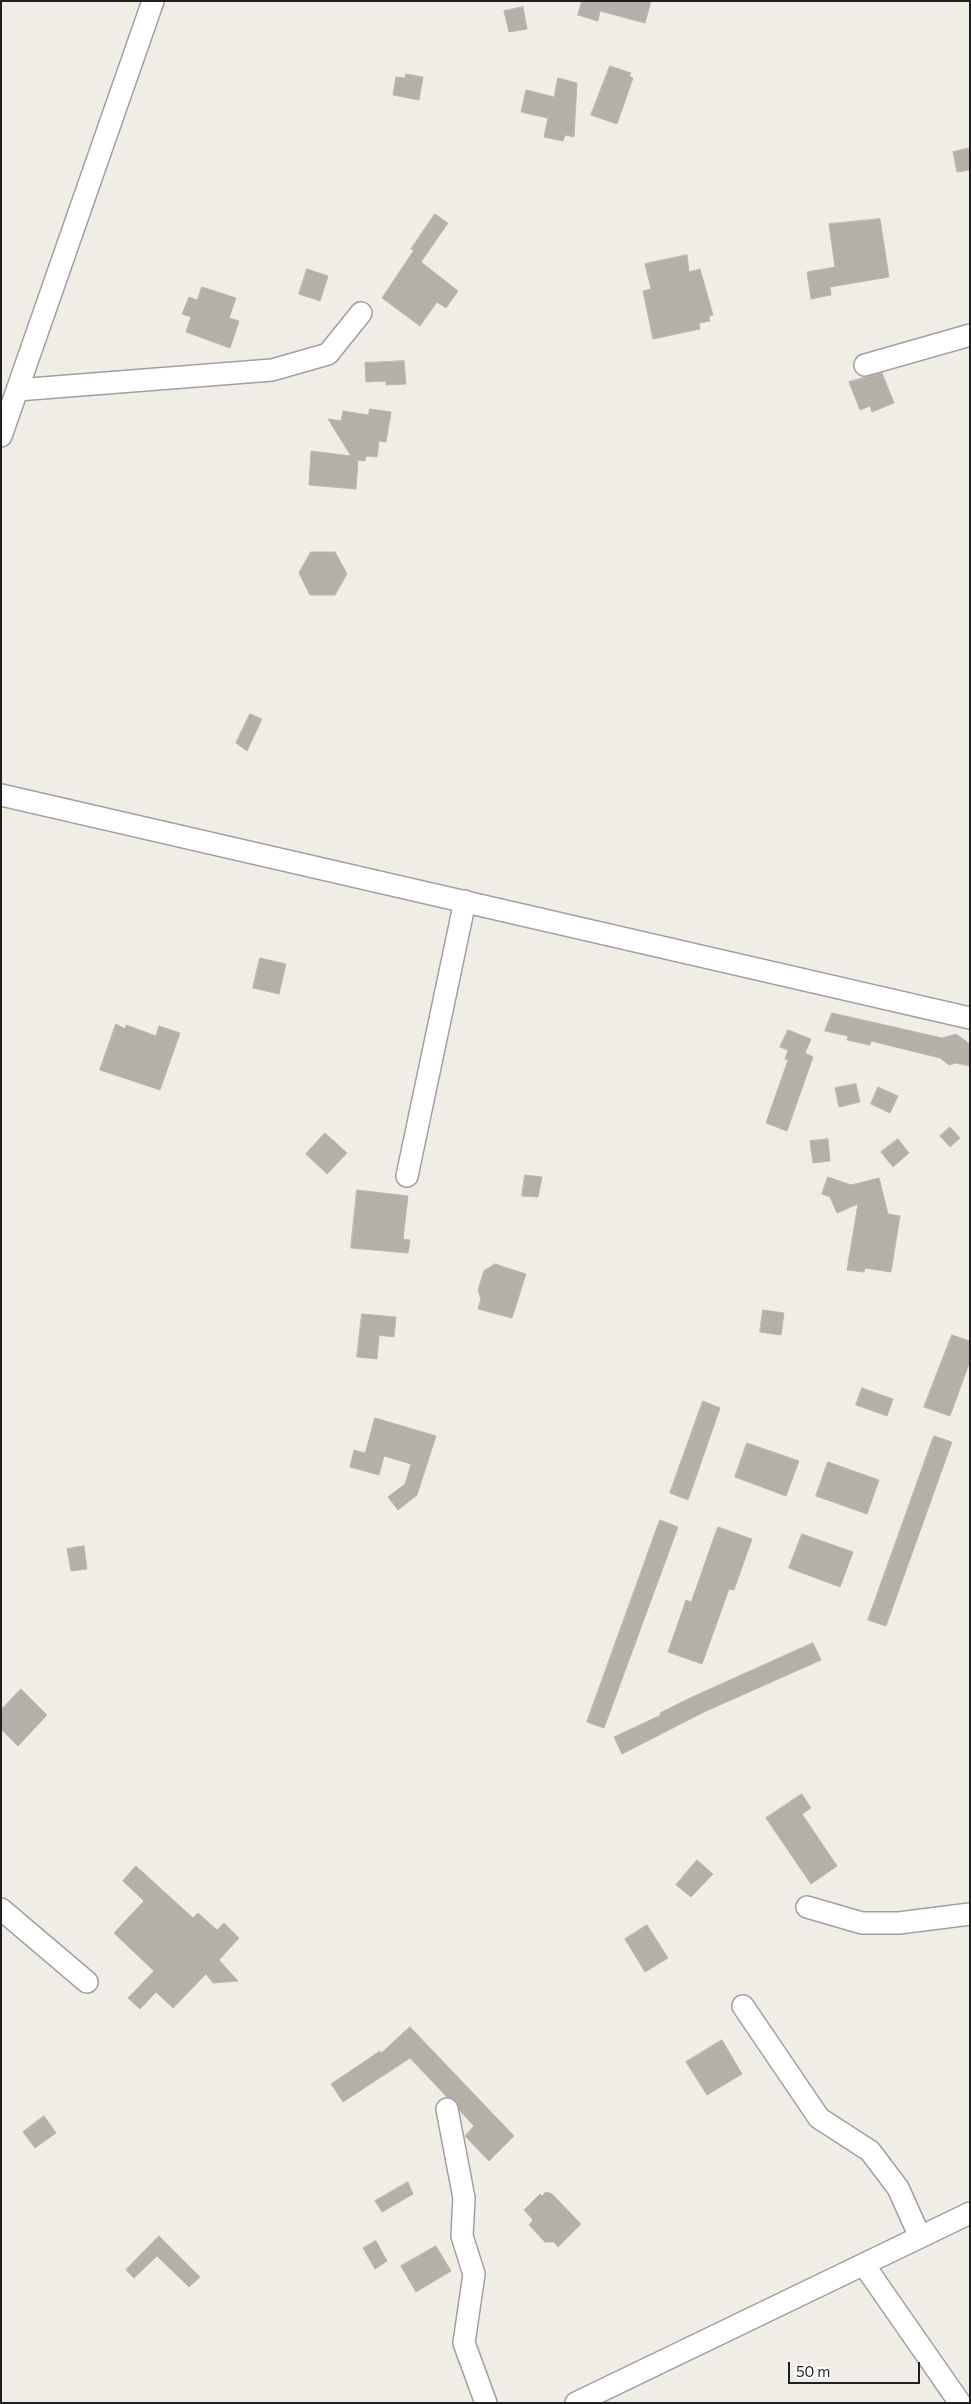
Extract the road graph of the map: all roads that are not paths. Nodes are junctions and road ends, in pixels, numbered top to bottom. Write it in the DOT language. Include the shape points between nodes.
graph roads {
  1 [pos="153,1"];
  2 [pos="361,313"];
  3 [pos="970,335"];
  4 [pos="865,365"];
  5 [pos="17,390"];
  6 [pos="1,436"];
  7 [pos="1,795"];
  8 [pos="465,901"];
  9 [pos="970,1018"];
  10 [pos="407,1176"];
  11 [pos="807,1907"];
  12 [pos="1,1909"];
  13 [pos="970,1914"];
  14 [pos="87,1982"];
  15 [pos="743,2006"];
  16 [pos="446,2109"];
  17 [pos="970,2213"];
  18 [pos="920,2237"];
  19 [pos="864,2264"];
  20 [pos="486,2403"];
  21 [pos="576,2403"];
  22 [pos="960,2403"];
  1 -- 5 [label="street"];
  2 -- 5 [label="street" via="328,354 272,370"];
  3 -- 4 [label="street"];
  5 -- 6 [label="street"];
  7 -- 8 [label="street"];
  8 -- 9 [label="street"];
  8 -- 10 [label="street"];
  11 -- 13 [label="street" via="862,1924"];
  12 -- 14 [label="street"];
  15 -- 18 [label="street" via="818,2118 870,2151 898,2188"];
  16 -- 20 [label="street" via="464,2198 462,2236 474,2274 464,2343"];
  17 -- 18 [label="street"];
  18 -- 19 [label="street"];
  19 -- 21 [label="street"];
  19 -- 22 [label="street"];
}
